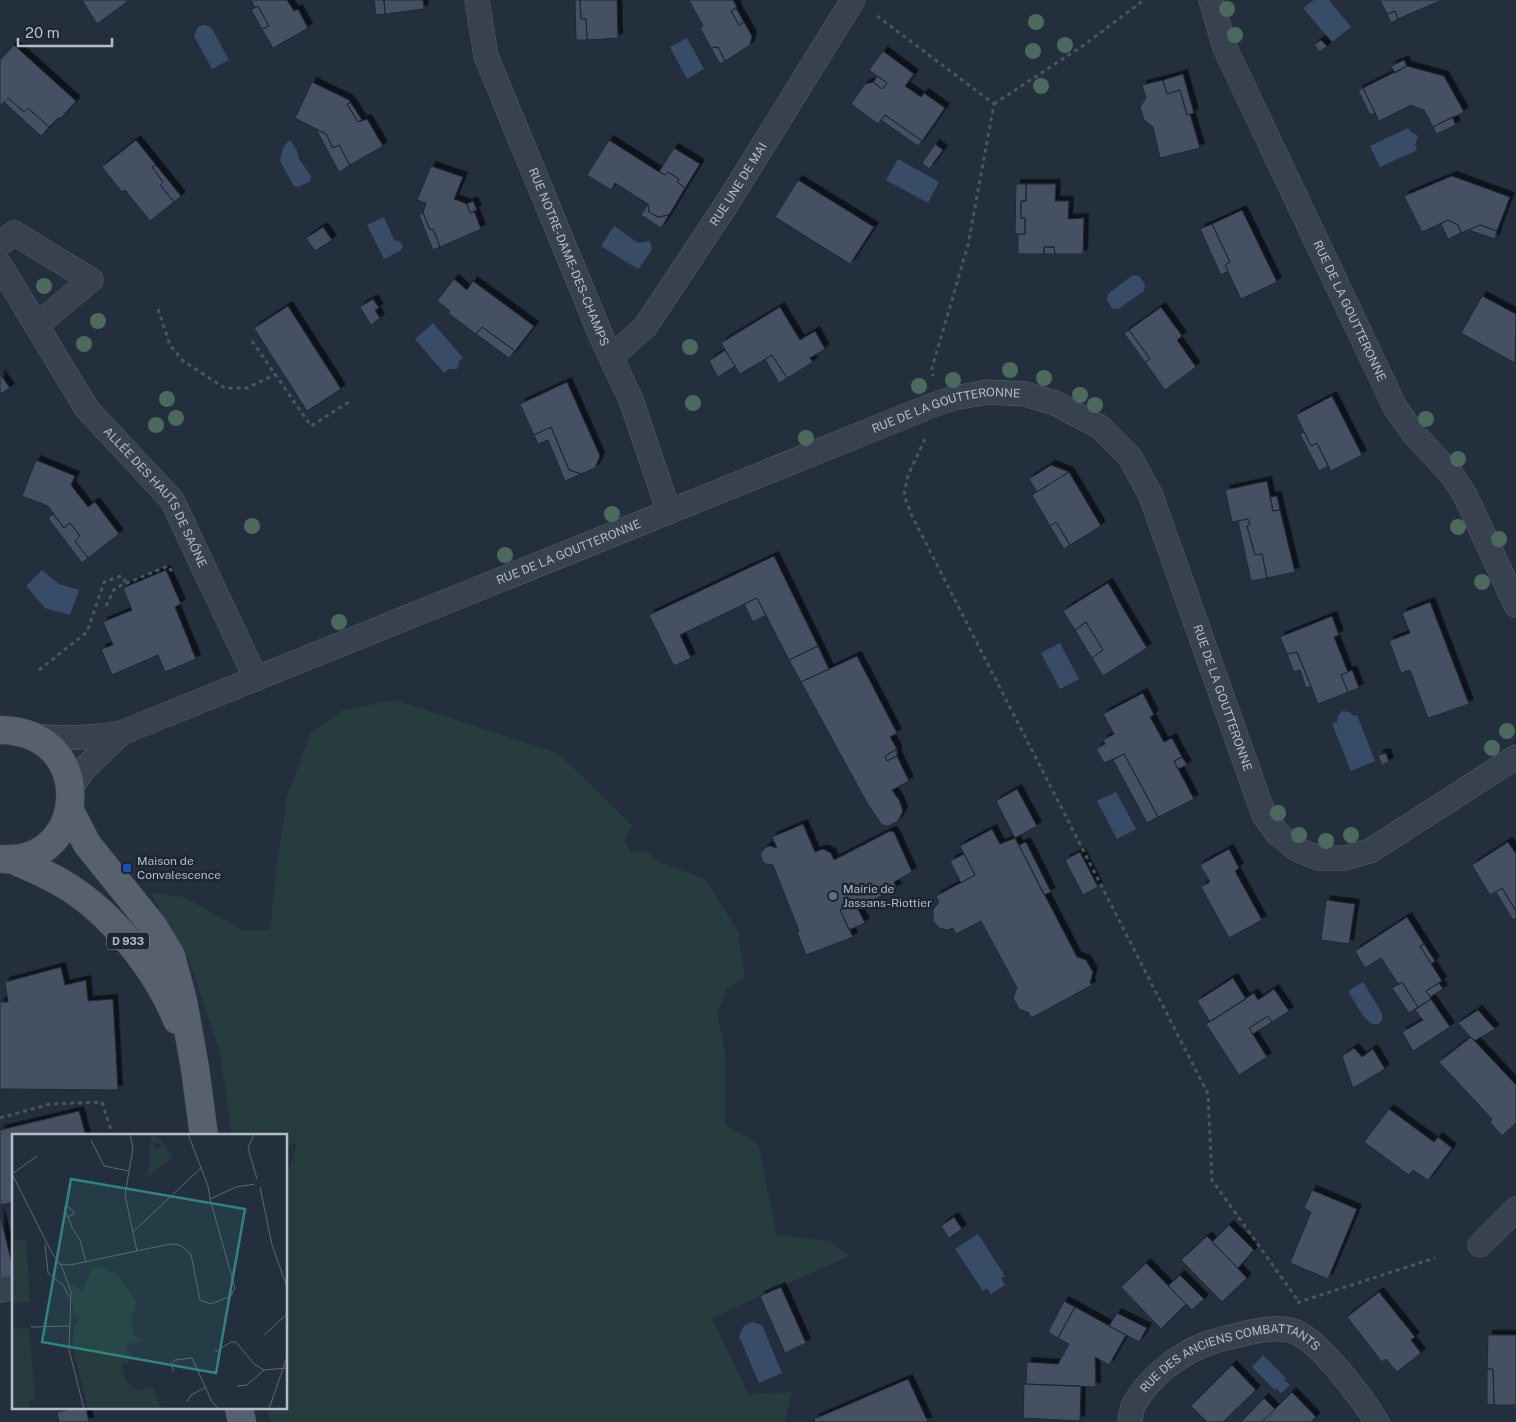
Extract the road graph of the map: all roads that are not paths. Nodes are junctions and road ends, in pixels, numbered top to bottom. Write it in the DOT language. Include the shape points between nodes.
graph roads {
  1 [pos="477,0"];
  2 [pos="852,0"];
  3 [pos="1211,0"];
  4 [pos="0,244"];
  5 [pos="0,265"];
  6 [pos="37,325"];
  7 [pos="611,357"];
  8 [pos="669,512"];
  9 [pos="1516,605"];
  10 [pos="256,679"];
  11 [pos="12,728"];
  12 [pos="121,734"];
  13 [pos="1516,757"];
  14 [pos="70,798"];
  15 [pos="5,859"];
  16 [pos="195,1068"];
  17 [pos="204,1134"];
  18 [pos="1516,1209"];
  19 [pos="1480,1245"];
  20 [pos="1130,1422"];
  21 [pos="1377,1422"];
  1 -- 7 [label="street, RUE NOTRE-DAME-DES-CHAMPS" via="486,56"];
  2 -- 7 [label="street, RUE UNE DE MAI" via="726,206 646,327"];
  3 -- 9 [label="street, RUE DE LA GOUTTERONNE" via="1225,48 1395,407 1465,495"];
  4 -- 6 [label="street" via="14,233 91,280"];
  5 -- 6 [label="street, ALLÉE DES HAUTS DE SAÔNE"];
  6 -- 10 [label="street, ALLÉE DES HAUTS DE SAÔNE" via="88,409 172,500"];
  7 -- 8 [label="street, RUE NOTRE-DAME-DES-CHAMPS" via="631,400"];
  8 -- 10 [label="street, RUE DE LA GOUTTERONNE"];
  8 -- 13 [label="street, RUE DE LA GOUTTERONNE" via="954,398 988,392 1025,394 1055,403 1100,427 1130,457 1151,496 1264,815 1278,834 1296,849 1318,858 1345,858 1370,851"];
  10 -- 12 [label="street, RUE DE LA GOUTTERONNE"];
  11 -- 12 [label="street, RUE DE LA GOUTTERONNE" via="71,738"];
  11 -- 14 [label="main road" via="48,745 59,757 67,771"];
  12 -- 14 [label="street, RUE DE LA GOUTTERONNE" via="84,769"];
  14 -- 15 [label="main road" via="64,825 48,844 27,856"];
  14 -- 16 [label="main road, D 933" via="87,844 153,926 171,956"];
  15 -- 16 [label="main road, D 933" via="36,870 72,889 103,913 135,948 176,1017"];
  16 -- 17 [label="main road, D 933"];
  18 -- 19 [label="street"];
  20 -- 21 [label="street, RUE DES ANCIENS COMBATTANTS" via="1133,1405 1152,1379 1174,1361 1203,1345 1255,1331 1284,1330 1295,1331 1324,1354"];
}
